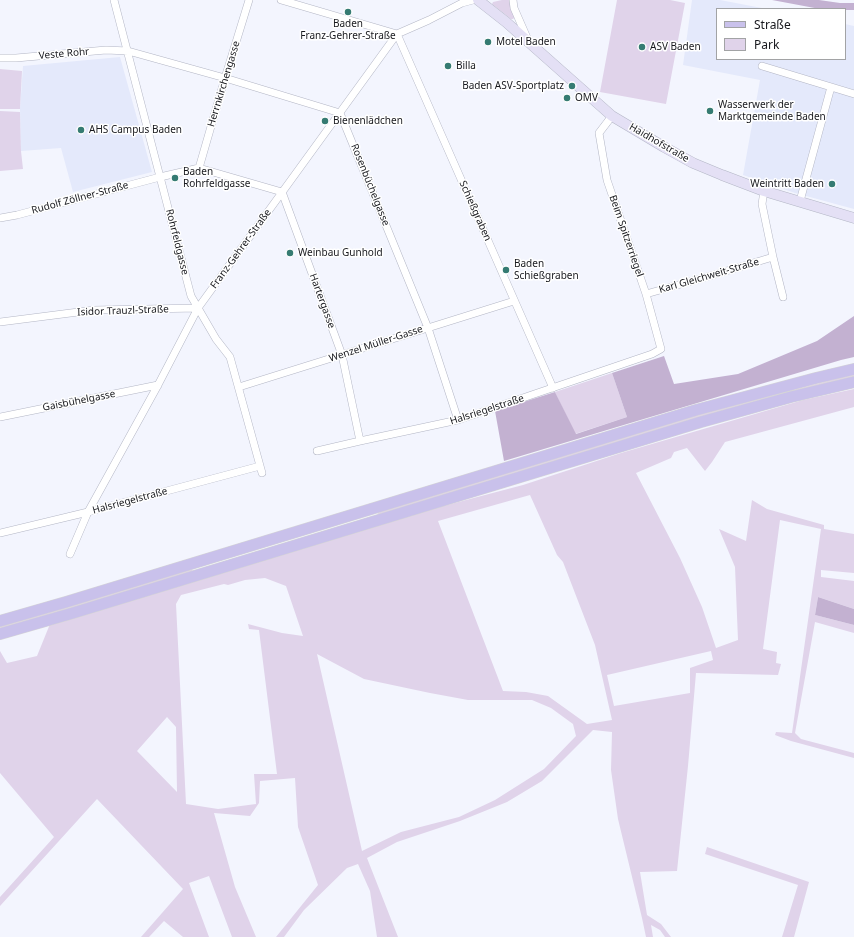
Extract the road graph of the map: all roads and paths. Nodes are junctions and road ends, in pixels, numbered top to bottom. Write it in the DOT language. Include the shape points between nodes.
graph roads {
  1 [pos="114,0"];
  2 [pos="249,0"];
  3 [pos="281,0"];
  4 [pos="454,0"];
  5 [pos="473,0"];
  6 [pos="478,0"];
  7 [pos="512,0"];
  8 [pos="451,9"];
  9 [pos="397,34"];
  10 [pos="530,44"];
  11 [pos="128,51"];
  12 [pos="0,58"];
  13 [pos="762,66"];
  14 [pos="225,78"];
  15 [pos="831,87"];
  16 [pos="854,94"];
  17 [pos="340,113"];
  18 [pos="612,116"];
  19 [pos="199,168"];
  20 [pos="160,177"];
  21 [pos="764,191"];
  22 [pos="282,192"];
  23 [pos="800,202"];
  24 [pos="0,218"];
  25 [pos="854,218"];
  26 [pos="773,257"];
  27 [pos="646,294"];
  28 [pos="783,297"];
  29 [pos="514,301"];
  30 [pos="198,308"];
  31 [pos="0,322"];
  32 [pos="428,328"];
  33 [pos="652,354"];
  34 [pos="342,355"];
  35 [pos="854,369"];
  36 [pos="854,382"];
  37 [pos="158,384"];
  38 [pos="239,386"];
  39 [pos="553,388"];
  40 [pos="0,416"];
  41 [pos="458,420"];
  42 [pos="360,441"];
  43 [pos="317,451"];
  44 [pos="261,470"];
  45 [pos="88,512"];
  46 [pos="0,533"];
  47 [pos="70,554"];
  48 [pos="0,621"];
  49 [pos="0,634"];
  1 -- 11 [label="street, Rohrfeldgasse"];
  2 -- 14 [label="street, Herrnkirchengasse"];
  3 -- 9 [label="street"];
  4 -- 8 [label="street"];
  5 -- 8 [label="street"];
  6 -- 10 [label="main road"];
  7 -- 10 [label="street, Haidhofstraße"];
  8 -- 9 [label="street"];
  9 -- 17 [label="street, Franz-Gehrer-Straße"];
  9 -- 29 [label="street, Schießgraben"];
  10 -- 18 [label="main road, Haidhofstraße"];
  11 -- 12 [label="street, Veste Rohr" via="106,50"];
  11 -- 14 [label="street"];
  11 -- 20 [label="street, Rohrfeldgasse"];
  13 -- 15 [label="street"];
  14 -- 17 [label="street"];
  14 -- 19 [label="street, Herrnkirchengasse"];
  15 -- 16 [label="street"];
  15 -- 23 [label="street"];
  17 -- 22 [label="street, Franz-Gehrer-Straße"];
  17 -- 32 [label="street, Rosenbüchelgasse"];
  18 -- 21 [label="main road, Haidhofstraße" via="693,163"];
  18 -- 27 [label="street, Beim Spitzerriegel" via="599,133 606,172"];
  19 -- 20 [label="street"];
  19 -- 22 [label="street"];
  20 -- 24 [label="street, Rudolf Zöllner-Straße"];
  20 -- 30 [label="street, Rohrfeldgasse" via="191,296"];
  21 -- 23 [label="main road, Haidhofstraße"];
  21 -- 26 [label="street, Karl Gleichweit-Straße" via="762,204"];
  22 -- 30 [label="street, Franz-Gehrer-Straße"];
  22 -- 34 [label="street, Hartergasse"];
  23 -- 25 [label="main road, Haidhofstraße"];
  26 -- 27 [label="street, Karl Gleichweit-Straße"];
  26 -- 28 [label="street, Karl Gleichweit-Straße"];
  27 -- 33 [label="street, Beim Spitzerriegel" via="661,349"];
  29 -- 32 [label="street, Wenzel Müller-Gasse"];
  29 -- 39 [label="street, Schießgraben"];
  30 -- 31 [label="street, Isidor Trauzl-Straße" via="94,310"];
  30 -- 37 [label="street, Franz-Gehrer-Straße"];
  30 -- 38 [label="street, Rohrfeldgasse" via="216,340 230,357"];
  32 -- 34 [label="street, Wenzel Müller-Gasse"];
  32 -- 41 [label="street, Rosenbüchelgasse"];
  33 -- 39 [label="street, Halsriegelstraße"];
  34 -- 38 [label="street, Wenzel Müller-Gasse"];
  34 -- 42 [label="street, Hartergasse"];
  35 -- 48 [label="main road" via="696,410"];
  36 -- 49 [label="main road" via="701,422"];
  37 -- 40 [label="street, Gaisbühelgasse"];
  37 -- 45 [label="street, Franz-Gehrer-Straße"];
  38 -- 44 [label="street, Rohrfeldgasse"];
  39 -- 41 [label="street, Halsriegelstraße"];
  41 -- 42 [label="street, Halsriegelstraße"];
  42 -- 43 [label="street, Halsriegelstraße"];
  44 -- 45 [label="street, Halsriegelstraße"];
  45 -- 46 [label="street, Halsriegelstraße"];
  45 -- 47 [label="street, Franz-Gehrer-Straße"];
}
